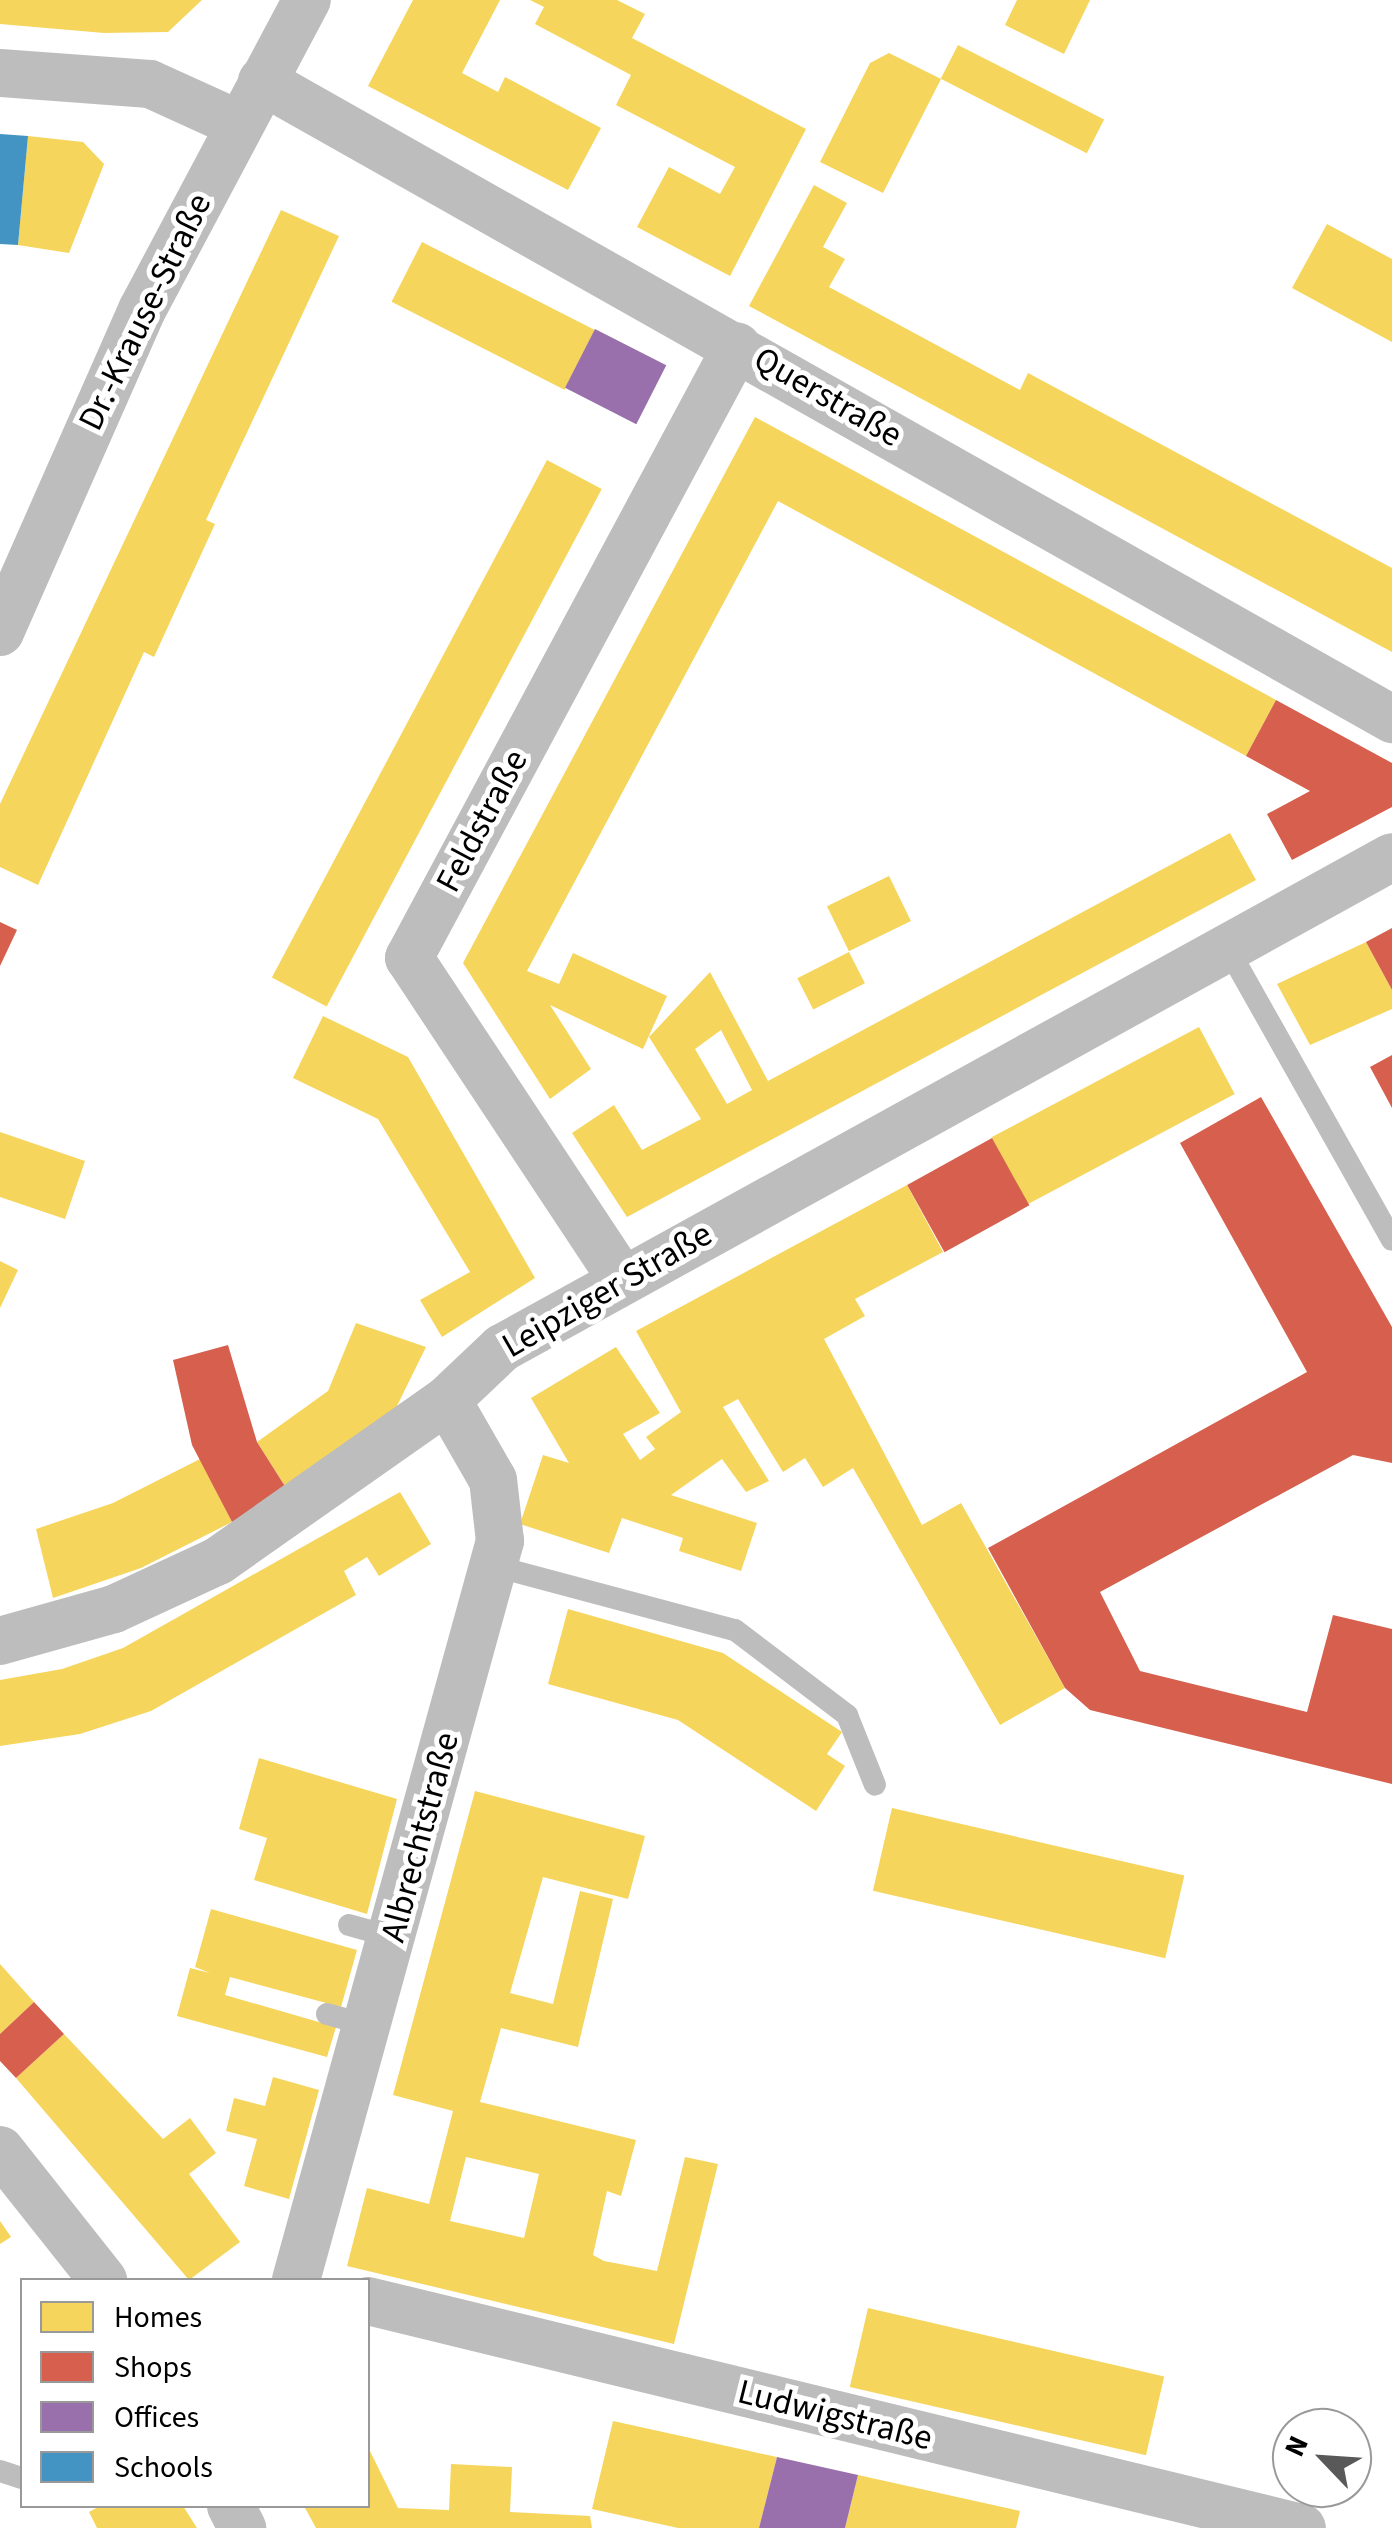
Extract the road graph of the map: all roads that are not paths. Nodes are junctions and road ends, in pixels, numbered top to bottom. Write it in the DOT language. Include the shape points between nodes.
graph roads {
  1 [pos="307,0"];
  2 [pos="0,73"];
  3 [pos="262,81"];
  4 [pos="238,124"];
  5 [pos="738,346"];
  6 [pos="0,632"];
  7 [pos="1392,719"];
  8 [pos="1392,857"];
  9 [pos="1228,946"];
  10 [pos="1392,1240"];
  11 [pos="621,1278"];
  12 [pos="448,1400"];
  13 [pos="494,1566"];
  14 [pos="0,1640"];
  15 [pos="875,1785"];
  16 [pos="0,2150"];
  17 [pos="101,2278"];
  18 [pos="296,2278"];
  19 [pos="370,2301"];
  20 [pos="1302,2528"];
  1 -- 3 [label="street, Dr.-Krause-Straße"];
  2 -- 4 [label="street" via="150,84"];
  3 -- 4 [label="street, Dr.-Krause-Straße"];
  3 -- 5 [label="street, Querstraße"];
  4 -- 6 [label="street, Dr.-Krause-Straße" via="142,310"];
  5 -- 7 [label="street, Querstraße"];
  5 -- 11 [label="street, Feldstraße" via="409,958"];
  8 -- 9 [label="street, Leipziger Straße"];
  9 -- 10 [label="lane"];
  9 -- 11 [label="street, Leipziger Straße"];
  11 -- 12 [label="street, Leipziger Straße" via="502,1348"];
  12 -- 13 [label="street, Albrechtstraße" via="493,1480 500,1541"];
  12 -- 14 [label="street, Leipziger Straße" via="218,1561 114,1609"];
  13 -- 15 [label="lane" via="735,1630 847,1716"];
  13 -- 18 [label="street, Albrechtstraße" via="371,1931"];
  16 -- 17 [label="street"];
  19 -- 20 [label="street, Ludwigstraße"];
}
